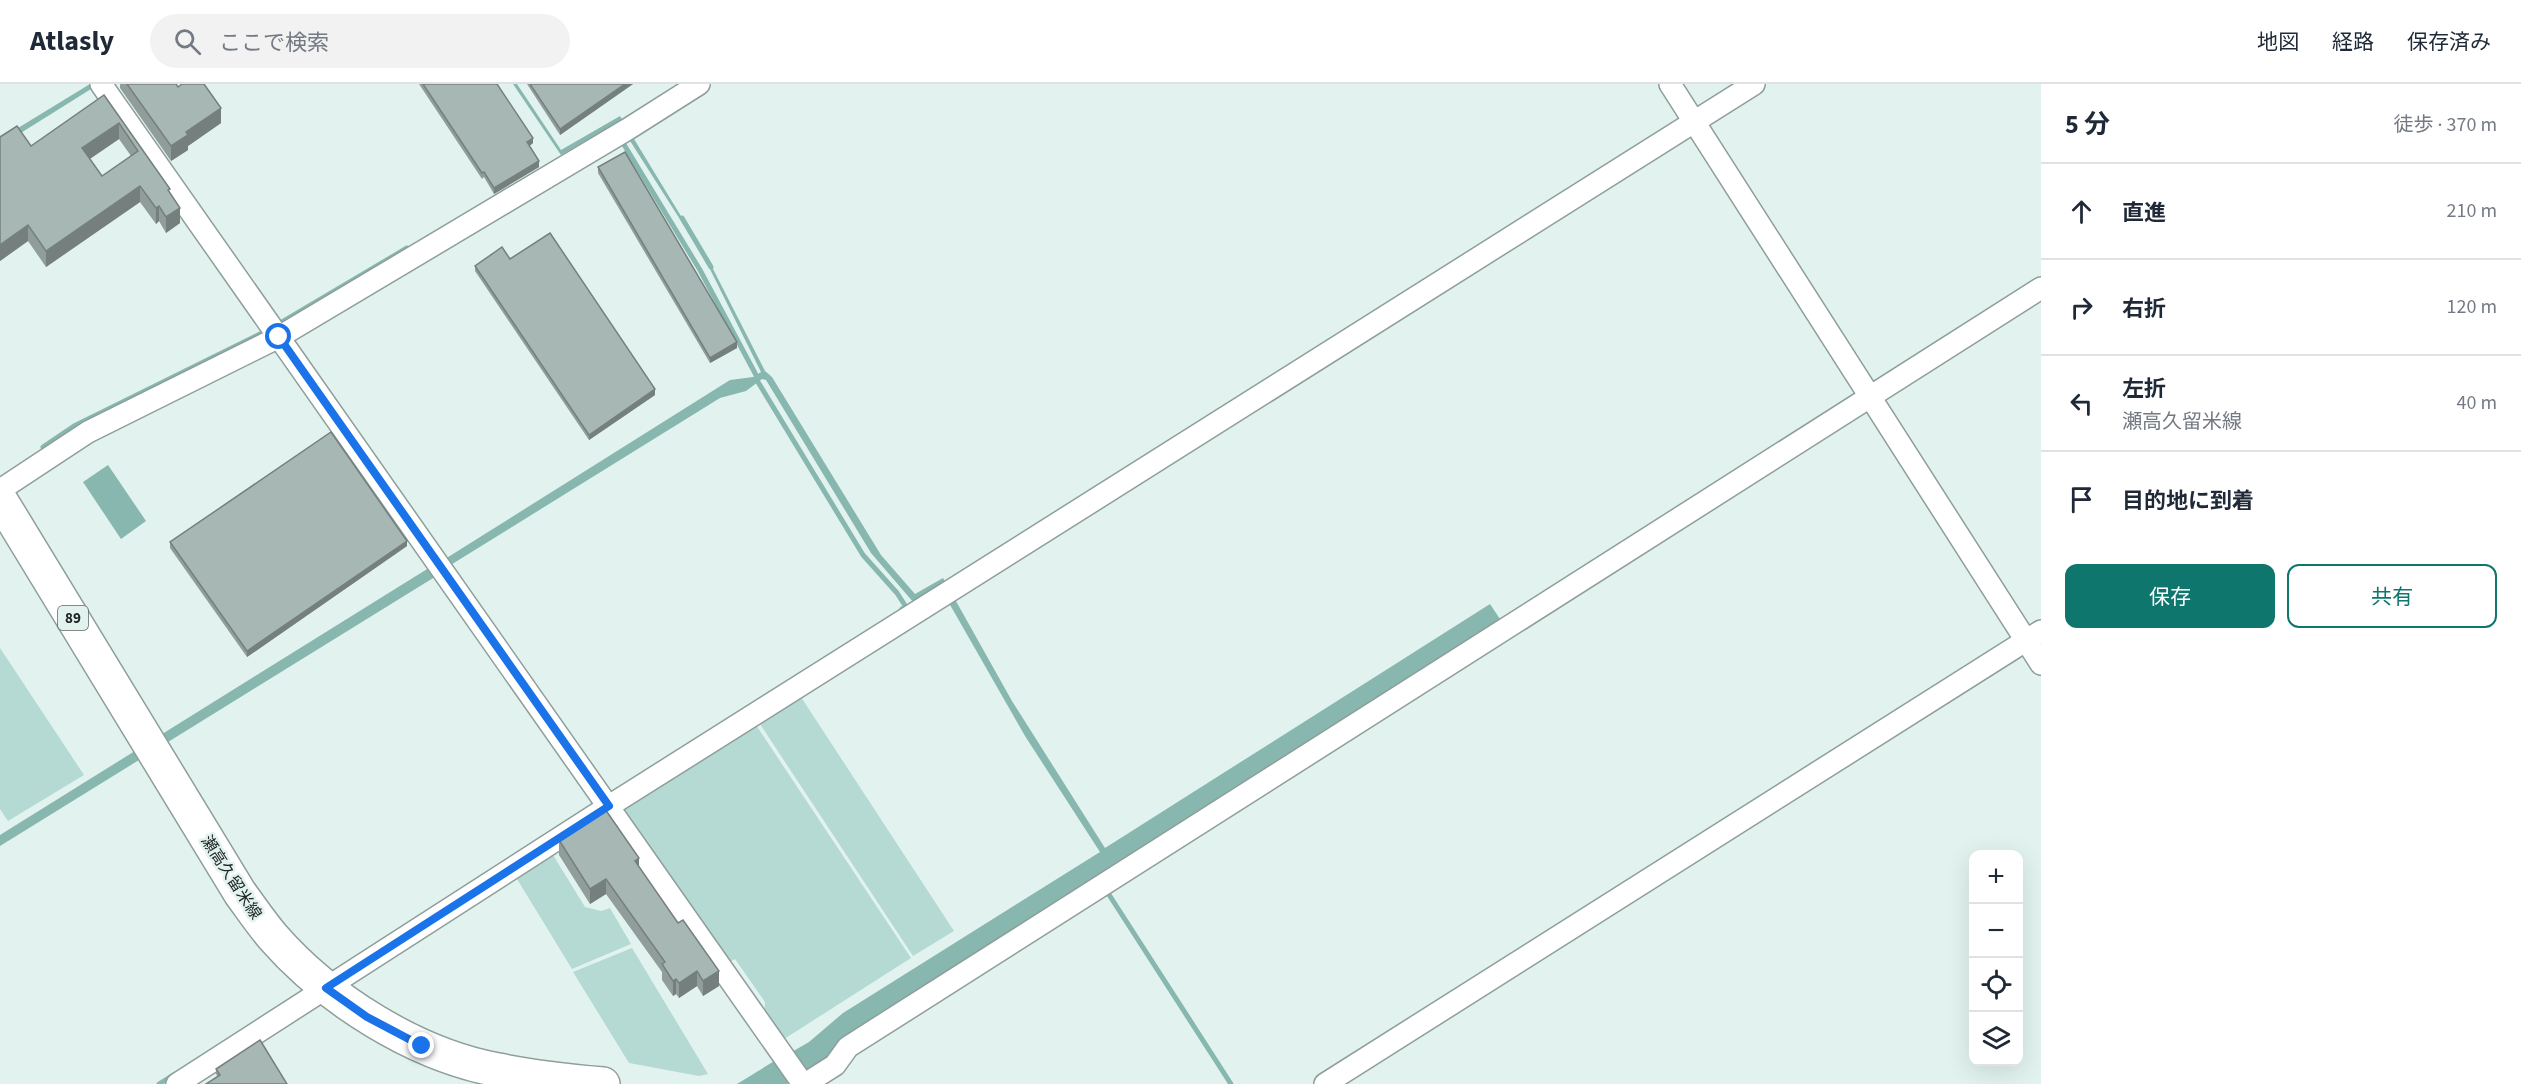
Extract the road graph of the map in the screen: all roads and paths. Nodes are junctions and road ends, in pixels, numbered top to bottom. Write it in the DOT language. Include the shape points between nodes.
graph roads {
  1 [pos="101,84"];
  2 [pos="699,84"];
  3 [pos="1670,84"];
  4 [pos="1754,84"];
  5 [pos="1695,122"];
  6 [pos="2041,288"];
  7 [pos="279,337"];
  8 [pos="1870,397"];
  9 [pos="0,490"];
  10 [pos="0,499"];
  11 [pos="2033,635"];
  12 [pos="2041,664"];
  13 [pos="609,806"];
  14 [pos="326,988"];
  15 [pos="177,1084"];
  16 [pos="603,1084"];
  17 [pos="804,1084"];
  18 [pos="1325,1084"];
  1 -- 7 [label="street"];
  2 -- 7 [label="street"];
  3 -- 5 [label="street"];
  4 -- 5 [label="street"];
  5 -- 8 [label="street"];
  5 -- 13 [label="street"];
  6 -- 8 [label="street"];
  7 -- 9 [label="street" via="88,432"];
  7 -- 13 [label="street"];
  8 -- 11 [label="street"];
  8 -- 17 [label="street" via="848,1047 835,1065"];
  10 -- 14 [label="main road, 瀬高久留米線 / 89" via="240,893 273,938"];
  11 -- 12 [label="street"];
  11 -- 18 [label="street"];
  13 -- 14 [label="street"];
  13 -- 17 [label="street"];
  14 -- 15 [label="street"];
  14 -- 16 [label="main road, 瀬高久留米線 / 89" via="367,1017 422,1046 496,1070"];
}
